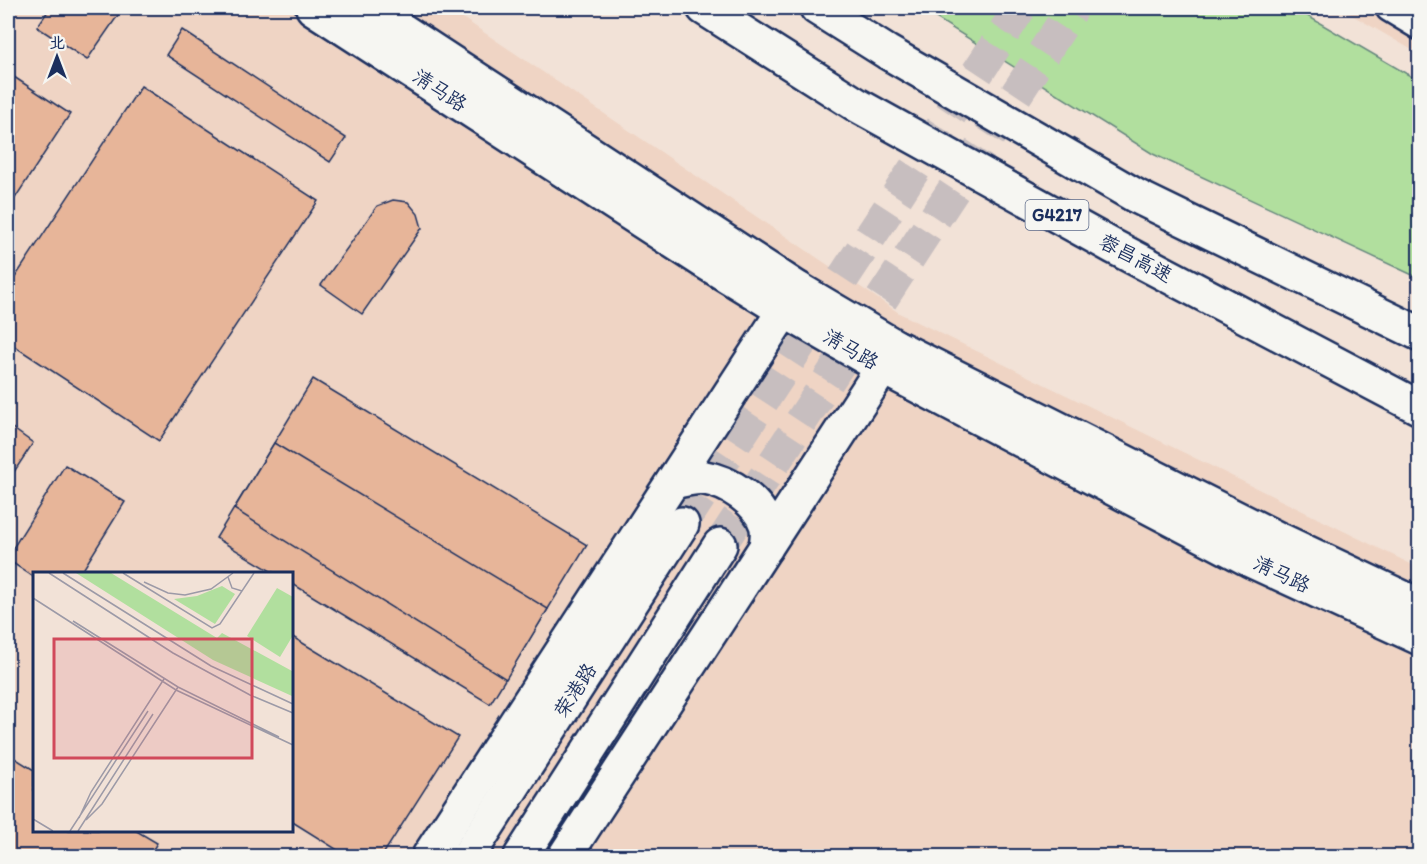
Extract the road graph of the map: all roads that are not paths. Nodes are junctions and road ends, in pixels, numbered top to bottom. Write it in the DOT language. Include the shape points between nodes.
graph roads {
  1 [pos="313,8"];
  2 [pos="368,8"];
  3 [pos="704,8"];
  4 [pos="817,8"];
  5 [pos="1390,8"];
  6 [pos="1419,26"];
  7 [pos="791,300"];
  8 [pos="1419,334"];
  9 [pos="889,357"];
  10 [pos="1419,408"];
  11 [pos="673,482"];
  12 [pos="682,524"];
  13 [pos="720,545"];
  14 [pos="766,547"];
  15 [pos="1419,606"];
  16 [pos="1419,638"];
  17 [pos="429,856"];
  18 [pos="468,856"];
  19 [pos="521,856"];
  20 [pos="565,856"];
  1 -- 7 [label="main road, 清马路"];
  2 -- 7 [label="main road, 清马路"];
  3 -- 10 [label="main road, 蓉昌高速 / G4217" via="857,105 1114,247"];
  4 -- 8 [label="main road, G4217" via="1136,196"];
  5 -- 6 [label="street"];
  7 -- 9 [label="main road, 清马路"];
  7 -- 11 [label="main road"];
  9 -- 14 [label="main road"];
  9 -- 15 [label="main road, 清马路"];
  9 -- 16 [label="main road, 清马路" via="1250,560"];
  11 -- 14 [label="main road" via="704,477 740,494 758,507 767,526"];
  11 -- 17 [label="main road"];
  12 -- 18 [label="main road, 荣港路"];
  13 -- 19 [label="main road"];
  14 -- 20 [label="main road"];
}
